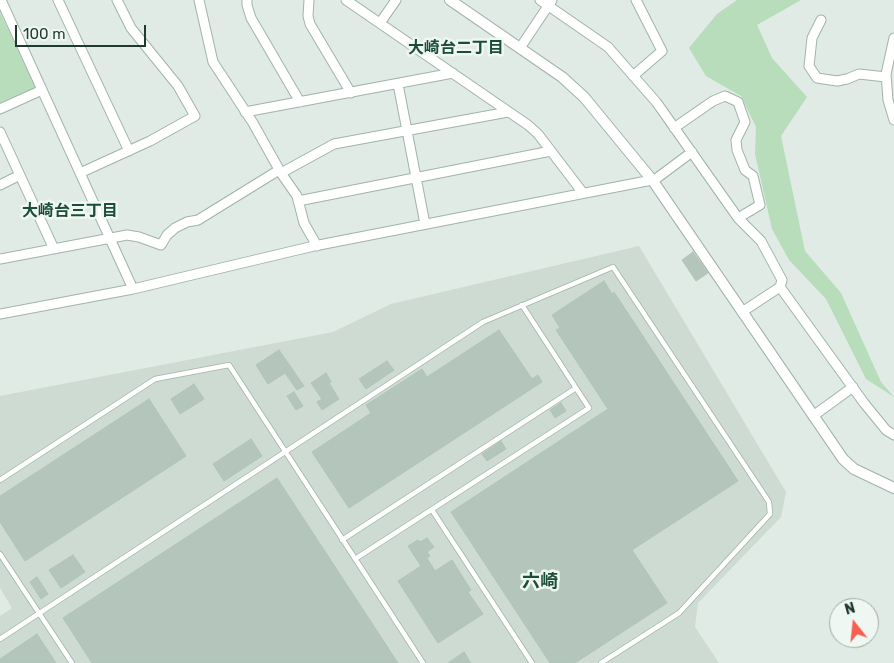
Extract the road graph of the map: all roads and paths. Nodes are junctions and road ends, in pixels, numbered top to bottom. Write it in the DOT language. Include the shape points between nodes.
graph roads {
  1 [pos="1,0"];
  2 [pos="58,0"];
  3 [pos="119,0"];
  4 [pos="199,0"];
  5 [pos="247,0"];
  6 [pos="309,0"];
  7 [pos="346,0"];
  8 [pos="396,0"];
  9 [pos="450,0"];
  10 [pos="540,0"];
  11 [pos="636,0"];
  12 [pos="550,3"];
  13 [pos="821,20"];
  14 [pos="380,23"];
  15 [pos="894,38"];
  16 [pos="520,48"];
  17 [pos="453,74"];
  18 [pos="633,76"];
  19 [pos="886,77"];
  20 [pos="398,84"];
  21 [pos="42,90"];
  22 [pos="351,92"];
  23 [pos="300,102"];
  24 [pos="0,109"];
  25 [pos="245,112"];
  26 [pos="508,112"];
  27 [pos="894,120"];
  28 [pos="674,128"];
  29 [pos="407,130"];
  30 [pos="0,132"];
  31 [pos="129,151"];
  32 [pos="551,151"];
  33 [pos="692,152"];
  34 [pos="280,171"];
  35 [pos="80,173"];
  36 [pos="20,176"];
  37 [pos="416,178"];
  38 [pos="652,180"];
  39 [pos="0,185"];
  40 [pos="583,193"];
  41 [pos="298,201"];
  42 [pos="738,218"];
  43 [pos="425,224"];
  44 [pos="110,238"];
  45 [pos="317,246"];
  46 [pos="54,248"];
  47 [pos="0,259"];
  48 [pos="780,287"];
  49 [pos="134,289"];
  50 [pos="522,305"];
  51 [pos="742,312"];
  52 [pos="0,314"];
  53 [pos="853,387"];
  54 [pos="576,388"];
  55 [pos="814,416"];
  56 [pos="894,435"];
  57 [pos="285,452"];
  58 [pos="0,480"];
  59 [pos="894,488"];
  60 [pos="432,510"];
  61 [pos="342,540"];
  62 [pos="0,554"];
  63 [pos="355,559"];
  64 [pos="39,613"];
  65 [pos="0,639"];
  66 [pos="72,663"];
  67 [pos="423,663"];
  68 [pos="532,663"];
  69 [pos="601,663"];
  1 -- 21 [label="street"];
  2 -- 31 [label="street"];
  3 -- 31 [label="street" via="131,28 178,86 195,116"];
  4 -- 25 [label="street" via="212,62"];
  5 -- 23 [label="street" via="251,18"];
  6 -- 22 [label="street" via="310,24"];
  7 -- 14 [label="street"];
  8 -- 14 [label="street"];
  9 -- 16 [label="street"];
  10 -- 12 [label="street"];
  11 -- 18 [label="street" via="662,50"];
  12 -- 16 [label="street"];
  12 -- 18 [label="street" via="608,47"];
  13 -- 19 [label="street" via="812,38 809,66 817,78 837,81 858,74"];
  14 -- 17 [label="street"];
  15 -- 19 [label="street"];
  16 -- 38 [label="street" via="575,88"];
  17 -- 20 [label="street"];
  17 -- 26 [label="street"];
  18 -- 28 [label="street"];
  19 -- 27 [label="street"];
  20 -- 22 [label="street"];
  20 -- 29 [label="street"];
  21 -- 24 [label="street"];
  21 -- 35 [label="street"];
  22 -- 23 [label="street"];
  23 -- 25 [label="street"];
  25 -- 34 [label="street"];
  26 -- 29 [label="street"];
  26 -- 32 [label="street" via="538,134"];
  28 -- 33 [label="street"];
  28 -- 42 [label="street" via="713,100 726,96 738,102 745,122 736,140 737,150 746,170 754,176 760,205"];
  29 -- 34 [label="street" via="334,144"];
  29 -- 37 [label="street"];
  30 -- 36 [label="street"];
  31 -- 35 [label="street"];
  32 -- 37 [label="street"];
  32 -- 40 [label="street"];
  33 -- 38 [label="street"];
  33 -- 42 [label="street"];
  34 -- 41 [label="street"];
  34 -- 44 [label="street" via="198,220 175,228 160,245 127,235"];
  35 -- 44 [label="street"];
  36 -- 39 [label="street"];
  36 -- 46 [label="street"];
  37 -- 41 [label="street"];
  37 -- 43 [label="street"];
  38 -- 40 [label="street"];
  38 -- 51 [label="street"];
  40 -- 43 [label="street"];
  41 -- 45 [label="street" via="307,229"];
  42 -- 48 [label="street" via="761,241 782,280"];
  43 -- 45 [label="street"];
  44 -- 46 [label="street"];
  44 -- 49 [label="street"];
  45 -- 49 [label="street"];
  46 -- 47 [label="street"];
  48 -- 51 [label="street"];
  48 -- 53 [label="street"];
  49 -- 52 [label="street"];
  50 -- 54 [label="lane"];
  50 -- 57 [label="lane" via="483,322"];
  50 -- 69 [label="lane" via="613,267 769,502 770,514 678,613"];
  51 -- 55 [label="street"];
  53 -- 55 [label="street"];
  53 -- 56 [label="street" via="886,430"];
  54 -- 60 [label="lane" via="589,408"];
  54 -- 61 [label="lane"];
  55 -- 59 [label="street" via="843,459 854,469"];
  57 -- 58 [label="lane" via="228,365 155,379"];
  57 -- 61 [label="lane"];
  57 -- 64 [label="lane"];
  60 -- 63 [label="lane"];
  60 -- 68 [label="lane"];
  61 -- 63 [label="lane"];
  62 -- 64 [label="lane"];
  63 -- 67 [label="lane"];
  64 -- 65 [label="lane"];
  64 -- 66 [label="lane"];
}
